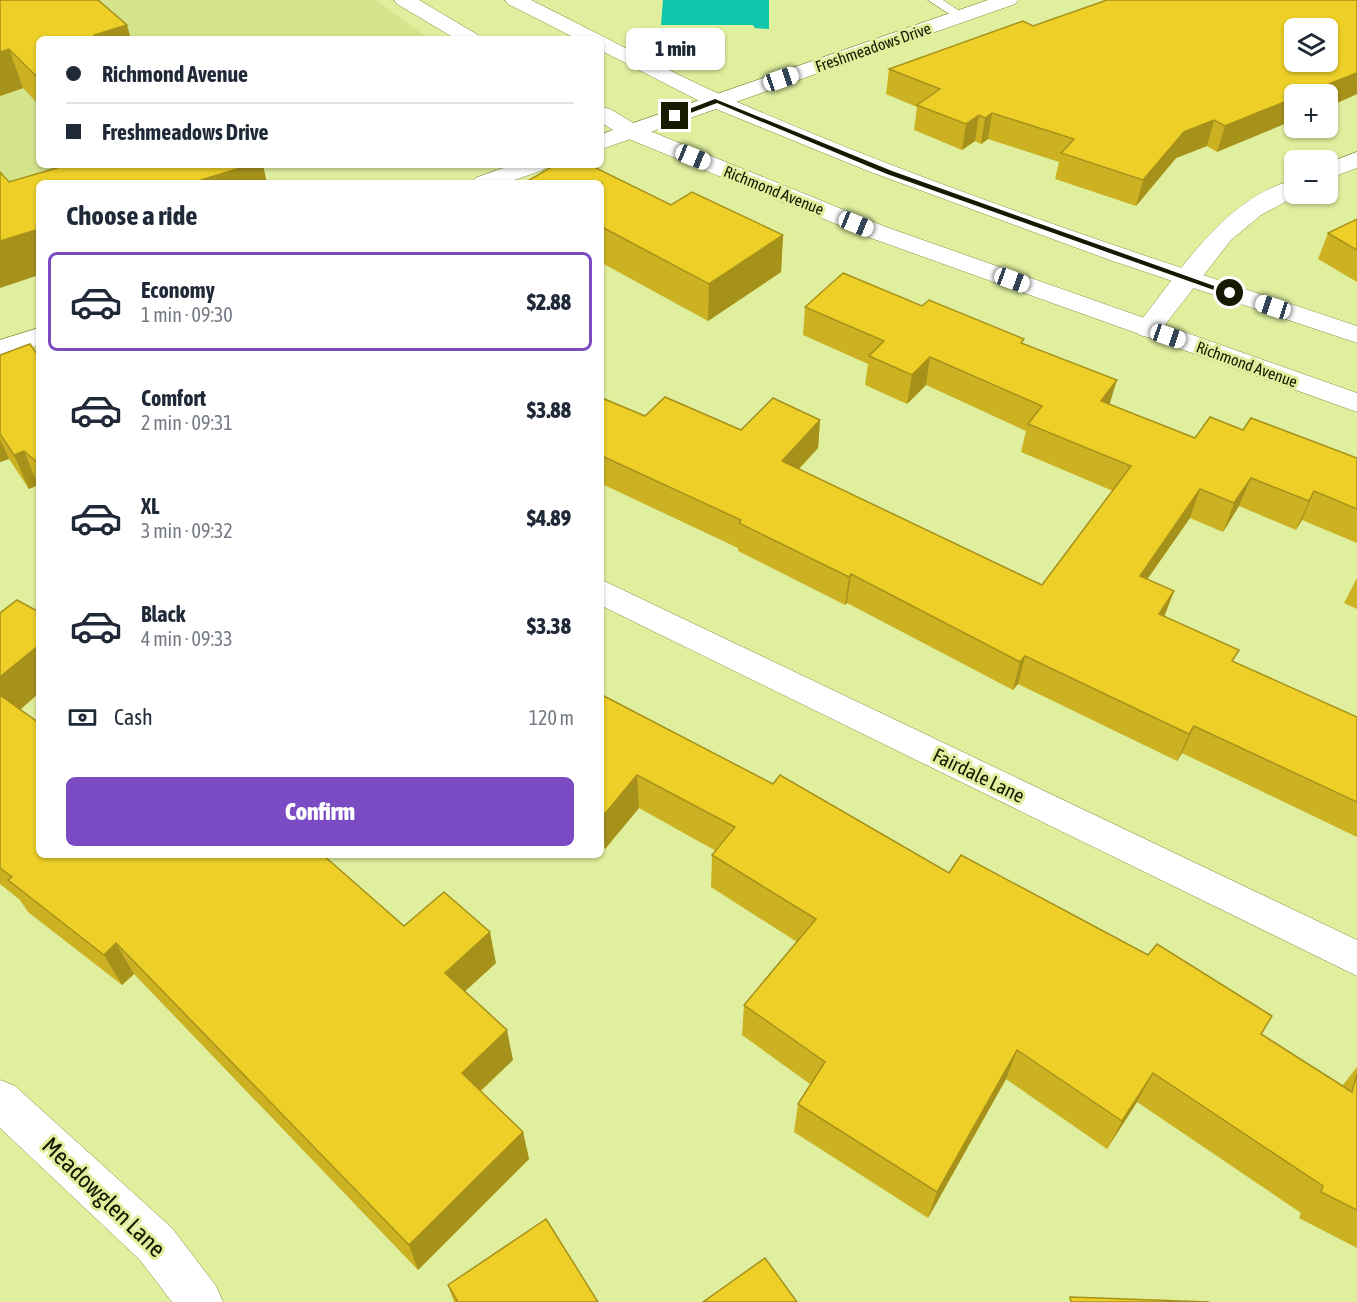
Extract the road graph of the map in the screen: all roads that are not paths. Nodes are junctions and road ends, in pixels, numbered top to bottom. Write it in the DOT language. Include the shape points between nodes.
graph roads {
  1 [pos="404,0"];
  2 [pos="515,0"];
  3 [pos="934,0"];
  4 [pos="1008,0"];
  5 [pos="961,16"];
  6 [pos="466,36"];
  7 [pos="587,36"];
  8 [pos="604,44"];
  9 [pos="717,101"];
  10 [pos="604,115"];
  11 [pos="632,132"];
  12 [pos="604,141"];
  13 [pos="1357,159"];
  14 [pos="526,168"];
  15 [pos="1338,168"];
  16 [pos="492,180"];
  17 [pos="1284,192"];
  18 [pos="1188,279"];
  19 [pos="1148,329"];
  20 [pos="1357,335"];
  21 [pos="36,337"];
  22 [pos="0,349"];
  23 [pos="1357,403"];
  24 [pos="604,593"];
  25 [pos="1357,958"];
  26 [pos="0,1100"];
  27 [pos="200,1302"];
  1 -- 6 [label="main road"];
  2 -- 7 [label="main road"];
  3 -- 5 [label="lane"];
  4 -- 5 [label="main road, Freshmeadows Drive"];
  5 -- 9 [label="main road, Freshmeadows Drive"];
  8 -- 9 [label="main road"];
  9 -- 11 [label="main road, Freshmeadows Drive"];
  9 -- 18 [label="main road" via="890,172"];
  10 -- 11 [label="main road, Richmond Avenue"];
  11 -- 12 [label="main road, Freshmeadows Drive"];
  11 -- 19 [label="main road, Richmond Avenue" via="877,232"];
  13 -- 15 [label="main road"];
  14 -- 16 [label="main road"];
  17 -- 18 [label="main road" via="1252,210 1222,235"];
  18 -- 19 [label="main road"];
  18 -- 20 [label="main road"];
  19 -- 23 [label="main road, Richmond Avenue"];
  21 -- 22 [label="main road"];
  24 -- 25 [label="main road, Fairdale Lane"];
  26 -- 27 [label="main road, Meadowglen Lane" via="156,1244"];
}
